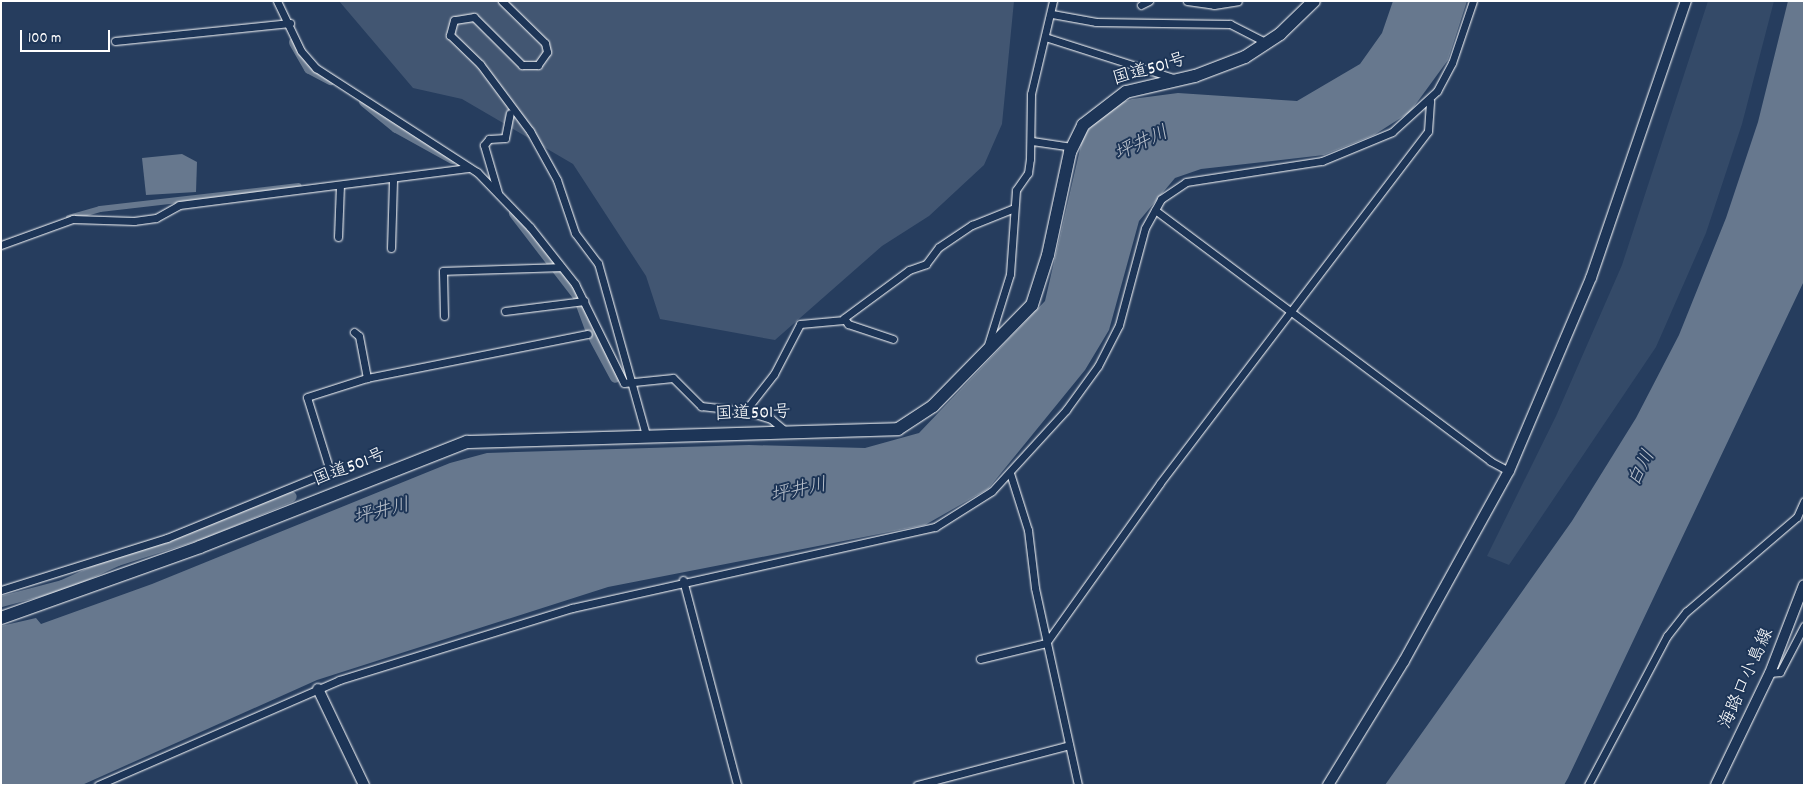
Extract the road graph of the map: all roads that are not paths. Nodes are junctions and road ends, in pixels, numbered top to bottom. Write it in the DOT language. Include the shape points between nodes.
graph roads {
  1 [pos="276,1"];
  2 [pos="502,1"];
  3 [pos="1053,1"];
  4 [pos="1149,1"];
  5 [pos="1187,1"];
  6 [pos="1238,1"];
  7 [pos="1314,1"];
  8 [pos="1473,1"];
  9 [pos="1686,1"];
  10 [pos="1141,5"];
  11 [pos="1052,14"];
  12 [pos="288,23"];
  13 [pos="1045,37"];
  14 [pos="115,41"];
  15 [pos="1267,43"];
  16 [pos="1179,80"];
  17 [pos="1430,101"];
  18 [pos="510,113"];
  19 [pos="1032,141"];
  20 [pos="1072,146"];
  21 [pos="469,168"];
  22 [pos="393,179"];
  23 [pos="340,185"];
  24 [pos="498,193"];
  25 [pos="1014,208"];
  26 [pos="1155,210"];
  27 [pos="338,237"];
  28 [pos="1,245"];
  29 [pos="391,248"];
  30 [pos="559,268"];
  31 [pos="580,302"];
  32 [pos="505,310"];
  33 [pos="1292,312"];
  34 [pos="444,316"];
  35 [pos="844,320"];
  36 [pos="354,332"];
  37 [pos="588,334"];
  38 [pos="893,339"];
  39 [pos="987,351"];
  40 [pos="367,378"];
  41 [pos="634,384"];
  42 [pos="745,411"];
  43 [pos="784,430"];
  44 [pos="646,435"];
  45 [pos="1509,471"];
  46 [pos="1010,473"];
  47 [pos="1804,501"];
  48 [pos="683,580"];
  49 [pos="1804,585"];
  50 [pos="1,590"];
  51 [pos="1,618"];
  52 [pos="1804,626"];
  53 [pos="1046,643"];
  54 [pos="980,659"];
  55 [pos="1770,673"];
  56 [pos="318,689"];
  57 [pos="1069,745"];
  58 [pos="98,785"];
  59 [pos="364,785"];
  60 [pos="737,785"];
  61 [pos="917,785"];
  62 [pos="1078,785"];
  63 [pos="1328,785"];
  64 [pos="1588,785"];
  65 [pos="1716,785"];
  1 -- 12 [label="street"];
  2 -- 41 [label="street" via="545,43 547,52 538,64 522,65 474,17 454,20 450,35 480,64 530,131 557,180 575,233 604,276"];
  3 -- 11 [label="street"];
  4 -- 10 [label="street"];
  5 -- 6 [label="street" via="1196,5"];
  7 -- 15 [label="highway, 国道501号"];
  8 -- 17 [label="street" via="1452,63"];
  9 -- 45 [label="street" via="1591,278"];
  11 -- 13 [label="street"];
  11 -- 15 [label="street" via="1096,22 1230,24"];
  12 -- 14 [label="street"];
  12 -- 21 [label="street" via="301,51 316,68"];
  13 -- 16 [label="street" via="1152,68"];
  13 -- 19 [label="street" via="1031,94"];
  15 -- 16 [label="highway, 国道501号" via="1228,65"];
  16 -- 20 [label="highway, 国道501号" via="1112,100 1083,125"];
  17 -- 26 [label="street" via="1392,132 1342,155 1186,182 1161,199"];
  17 -- 33 [label="street" via="1428,131"];
  18 -- 24 [label="street" via="505,138 489,139 484,145"];
  19 -- 20 [label="street"];
  19 -- 25 [label="street" via="1028,173 1016,190"];
  20 -- 39 [label="highway, 国道501号" via="1039,290 1032,305"];
  21 -- 22 [label="street"];
  21 -- 24 [label="street"];
  22 -- 23 [label="street"];
  22 -- 29 [label="street"];
  23 -- 27 [label="street"];
  23 -- 28 [label="street" via="179,205 156,218 134,222 73,219"];
  24 -- 30 [label="street"];
  25 -- 35 [label="street" via="972,225 939,247 926,264 909,270"];
  25 -- 39 [label="street" via="1010,274"];
  26 -- 33 [label="street"];
  26 -- 46 [label="street" via="1136,252 1114,339 1066,410"];
  30 -- 31 [label="street"];
  30 -- 34 [label="street" via="443,271"];
  31 -- 32 [label="street"];
  31 -- 41 [label="street" via="618,379"];
  33 -- 45 [label="street"];
  33 -- 53 [label="street" via="1155,490"];
  35 -- 38 [label="street"];
  35 -- 42 [label="street" via="800,324 774,374"];
  36 -- 40 [label="street" via="360,336"];
  37 -- 40 [label="street"];
  39 -- 43 [label="highway, 国道501号" via="933,406 898,429 846,433"];
  40 -- 50 [label="street" via="308,397 330,471 184,532 172,533 86,567"];
  41 -- 42 [label="street" via="673,378 701,406"];
  41 -- 44 [label="street"];
  42 -- 43 [label="street" via="771,420"];
  43 -- 44 [label="highway, 国道501号"];
  44 -- 51 [label="highway, 国道501号" via="467,442 200,547"];
  45 -- 63 [label="street" via="1409,653"];
  46 -- 48 [label="street" via="992,491 935,527"];
  46 -- 53 [label="street" via="1028,530"];
  47 -- 64 [label="street" via="1798,517 1686,612 1667,636"];
  48 -- 56 [label="street" via="572,608"];
  48 -- 60 [label="street"];
  49 -- 55 [label="street, 海路口小島線"];
  52 -- 55 [label="street" via="1780,672"];
  53 -- 54 [label="street"];
  53 -- 57 [label="street"];
  55 -- 65 [label="street, 海路口小島線"];
  56 -- 58 [label="street"];
  56 -- 59 [label="street"];
  57 -- 61 [label="street"];
  57 -- 62 [label="street"];
}
